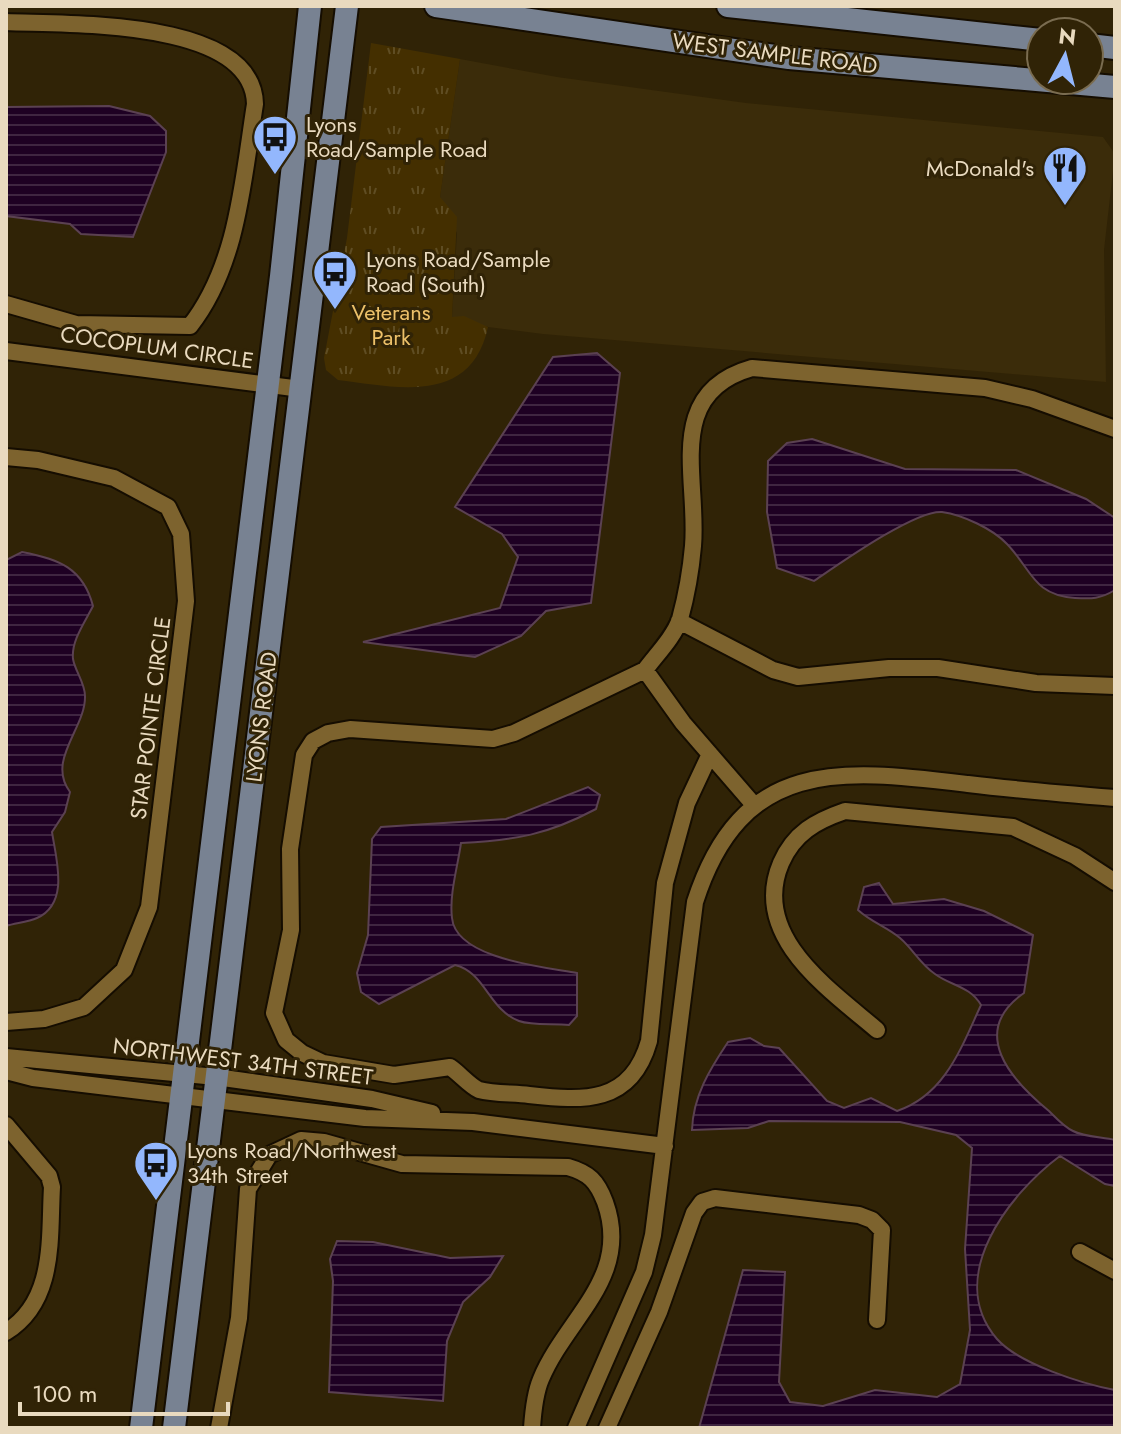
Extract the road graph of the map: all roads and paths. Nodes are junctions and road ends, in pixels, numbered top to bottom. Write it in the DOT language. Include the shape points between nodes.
graph roads {
  1 [pos="310,6"];
  2 [pos="347,6"];
  3 [pos="436,6"];
  4 [pos="728,6"];
  5 [pos="6,22"];
  6 [pos="1025,38"];
  7 [pos="1115,87"];
  8 [pos="6,304"];
  9 [pos="6,351"];
  10 [pos="268,384"];
  11 [pos="301,389"];
  12 [pos="1115,429"];
  13 [pos="6,457"];
  14 [pos="679,621"];
  15 [pos="645,670"];
  16 [pos="1115,686"];
  17 [pos="710,754"];
  18 [pos="1115,798"];
  19 [pos="754,805"];
  20 [pos="1115,882"];
  21 [pos="6,1022"];
  22 [pos="877,1030"];
  23 [pos="6,1057"];
  24 [pos="6,1071"];
  25 [pos="216,1077"];
  26 [pos="184,1086"];
  27 [pos="213,1100"];
  28 [pos="473,1122"];
  29 [pos="6,1125"];
  30 [pos="665,1146"];
  31 [pos="1080,1252"];
  32 [pos="1115,1271"];
  33 [pos="877,1320"];
  34 [pos="6,1332"];
  35 [pos="141,1428"];
  36 [pos="174,1428"];
  37 [pos="219,1428"];
  38 [pos="532,1428"];
  39 [pos="576,1428"];
  40 [pos="607,1428"];
  1 -- 10 [label="main road, LYONS ROAD"];
  2 -- 11 [label="main road, LYONS ROAD"];
  3 -- 7 [label="main road, WEST SAMPLE ROAD" via="789,58"];
  4 -- 6 [label="main road, WEST SAMPLE ROAD"];
  5 -- 8 [label="street, COCOPLUM CIRCLE" via="156,31 184,40 225,54 244,68 255,104 238,210 211,299 190,326 76,324"];
  9 -- 10 [label="street, COCOPLUM CIRCLE"];
  10 -- 11 [label="street, COCOPLUM CIRCLE"];
  10 -- 26 [label="main road, LYONS ROAD"];
  11 -- 25 [label="main road, LYONS ROAD"];
  12 -- 14 [label="street" via="985,388 752,368 735,373 712,388 698,408 691,435 693,545"];
  13 -- 21 [label="street, STAR POINTE CIRCLE" via="114,478 168,507 181,534 186,601 149,907 124,970 84,1007 44,1019"];
  14 -- 15 [label="street"];
  14 -- 16 [label="street" via="773,670 798,677 938,668 1036,683"];
  15 -- 17 [label="street"];
  15 -- 17 [label="street" via="493,739 350,729 313,741 304,755 292,834 291,930 274,1013 286,1040 323,1063 394,1075 450,1067 477,1089 581,1101 627,1081 643,1063 649,1041 665,883 675,838"];
  17 -- 19 [label="street"];
  18 -- 19 [label="street" via="840,775 801,781"];
  19 -- 30 [label="street" via="707,864 695,902"];
  20 -- 22 [label="street" via="1013,827 845,811 821,819 786,850 773,898 777,918 800,960"];
  23 -- 26 [label="street, NORTHWEST 34TH STREET" via="32,1057"];
  24 -- 26 [label="street, NORTHWEST 34TH STREET" via="33,1078"];
  25 -- 26 [label="street, NORTHWEST 34TH STREET"];
  25 -- 27 [label="main road, LYONS ROAD"];
  25 -- 28 [label="street, NORTHWEST 34TH STREET" via="372,1099"];
  26 -- 27 [label="street, NORTHWEST 34TH STREET"];
  26 -- 35 [label="main road, LYONS ROAD"];
  27 -- 28 [label="street, NORTHWEST 34TH STREET" via="365,1118"];
  27 -- 36 [label="main road, LYONS ROAD"];
  28 -- 30 [label="street, NORTHWEST 34TH STREET"];
  29 -- 34 [label="street" via="49,1176 52,1187 42,1293 18,1325"];
  30 -- 39 [label="street" via="644,1272"];
  31 -- 32 [label="street"];
  33 -- 40 [label="street" via="882,1230 872,1220 715,1198 702,1202"];
  37 -- 38 [label="street" via="245,1275 248,1189 269,1155 301,1140 402,1164 568,1167 585,1171 597,1182 614,1240 608,1267 540,1382"];
}
